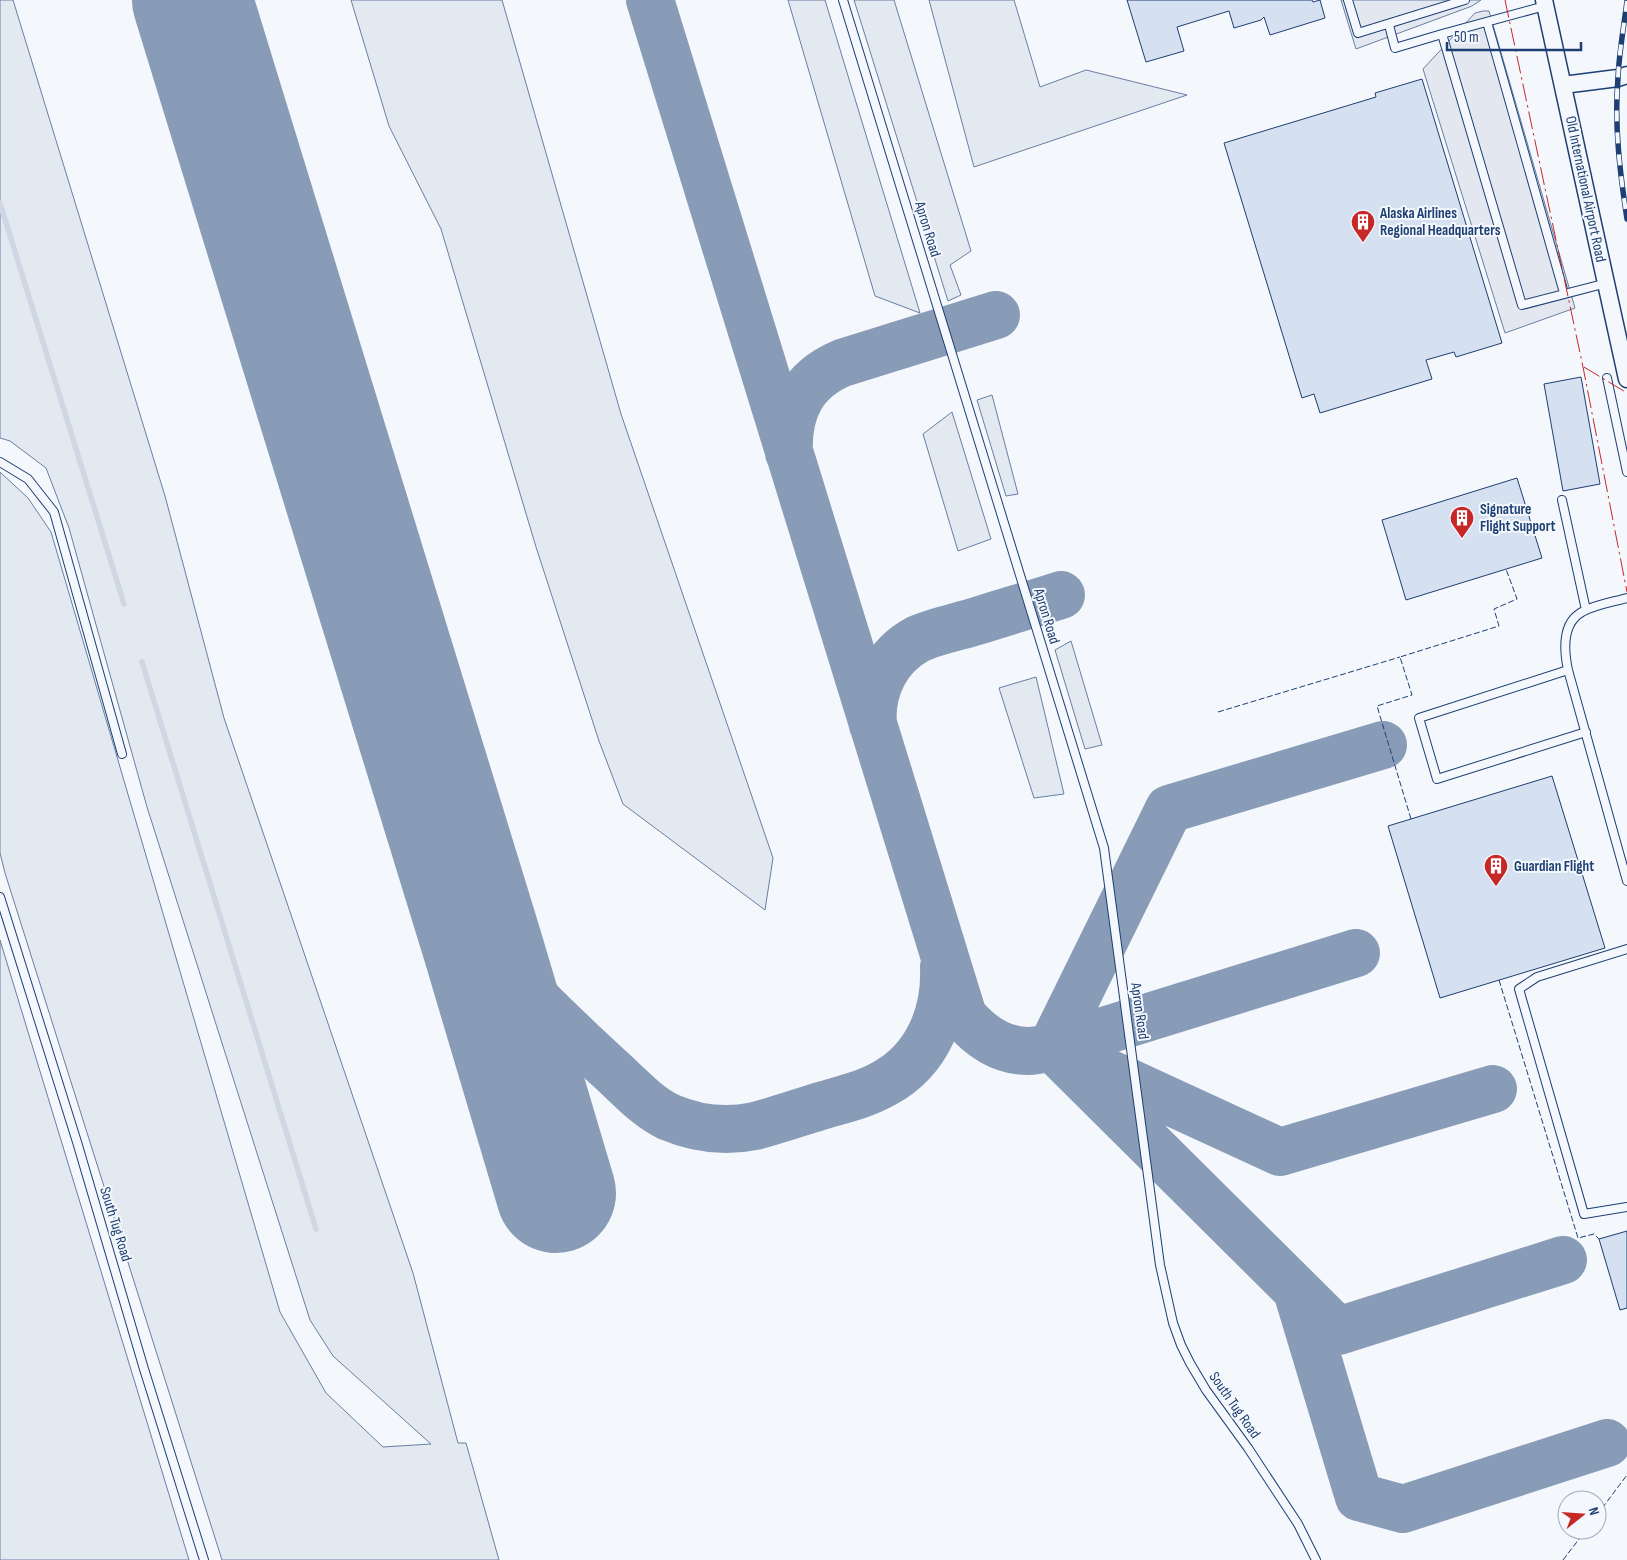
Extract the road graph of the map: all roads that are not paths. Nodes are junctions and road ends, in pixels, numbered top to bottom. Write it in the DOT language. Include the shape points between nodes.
graph roads {
  1 [pos="843,0"];
  2 [pos="1348,0"];
  3 [pos="1465,0"];
  4 [pos="1544,3"];
  5 [pos="1487,22"];
  6 [pos="1388,25"];
  7 [pos="1442,34"];
  8 [pos="1627,75"];
  9 [pos="1563,85"];
  10 [pos="1607,283"];
  11 [pos="1564,293"];
  12 [pos="1607,378"];
  13 [pos="1627,379"];
  14 [pos="0,462"];
  15 [pos="1627,472"];
  16 [pos="1562,500"];
  17 [pos="1627,598"];
  18 [pos="1586,610"];
  19 [pos="1568,670"];
  20 [pos="1586,732"];
  21 [pos="122,754"];
  22 [pos="1627,881"];
  23 [pos="0,897"];
  24 [pos="1627,949"];
  25 [pos="1627,1207"];
  26 [pos="1159,1255"];
  27 [pos="204,1560"];
  28 [pos="1316,1560"];
  1 -- 26 [label="lane, Apron Road" via="1104,848"];
  2 -- 6 [label="lane" via="1358,33"];
  3 -- 6 [label="lane"];
  4 -- 5 [label="lane"];
  4 -- 9 [label="street, Old International Airport Road"];
  5 -- 7 [label="lane"];
  5 -- 11 [label="lane"];
  6 -- 7 [label="lane" via="1394,48"];
  7 -- 11 [label="lane" via="1522,305"];
  8 -- 9 [label="street"];
  9 -- 10 [label="street, Old International Airport Road"];
  10 -- 11 [label="lane"];
  10 -- 13 [label="street, Old International Airport Road"];
  12 -- 15 [label="lane"];
  14 -- 21 [label="lane" via="28,479 54,512"];
  16 -- 18 [label="lane"];
  17 -- 18 [label="lane"];
  18 -- 19 [label="lane" via="1573,620 1567,633"];
  19 -- 20 [label="lane"];
  19 -- 20 [label="lane" via="1419,718 1438,779"];
  20 -- 22 [label="lane"];
  23 -- 27 [label="lane, South Tug Road"];
  24 -- 25 [label="lane" via="1537,977 1519,989 1584,1214"];
  26 -- 28 [label="lane, South Tug Road" via="1173,1323 1184,1352 1206,1390 1298,1524"];
}
